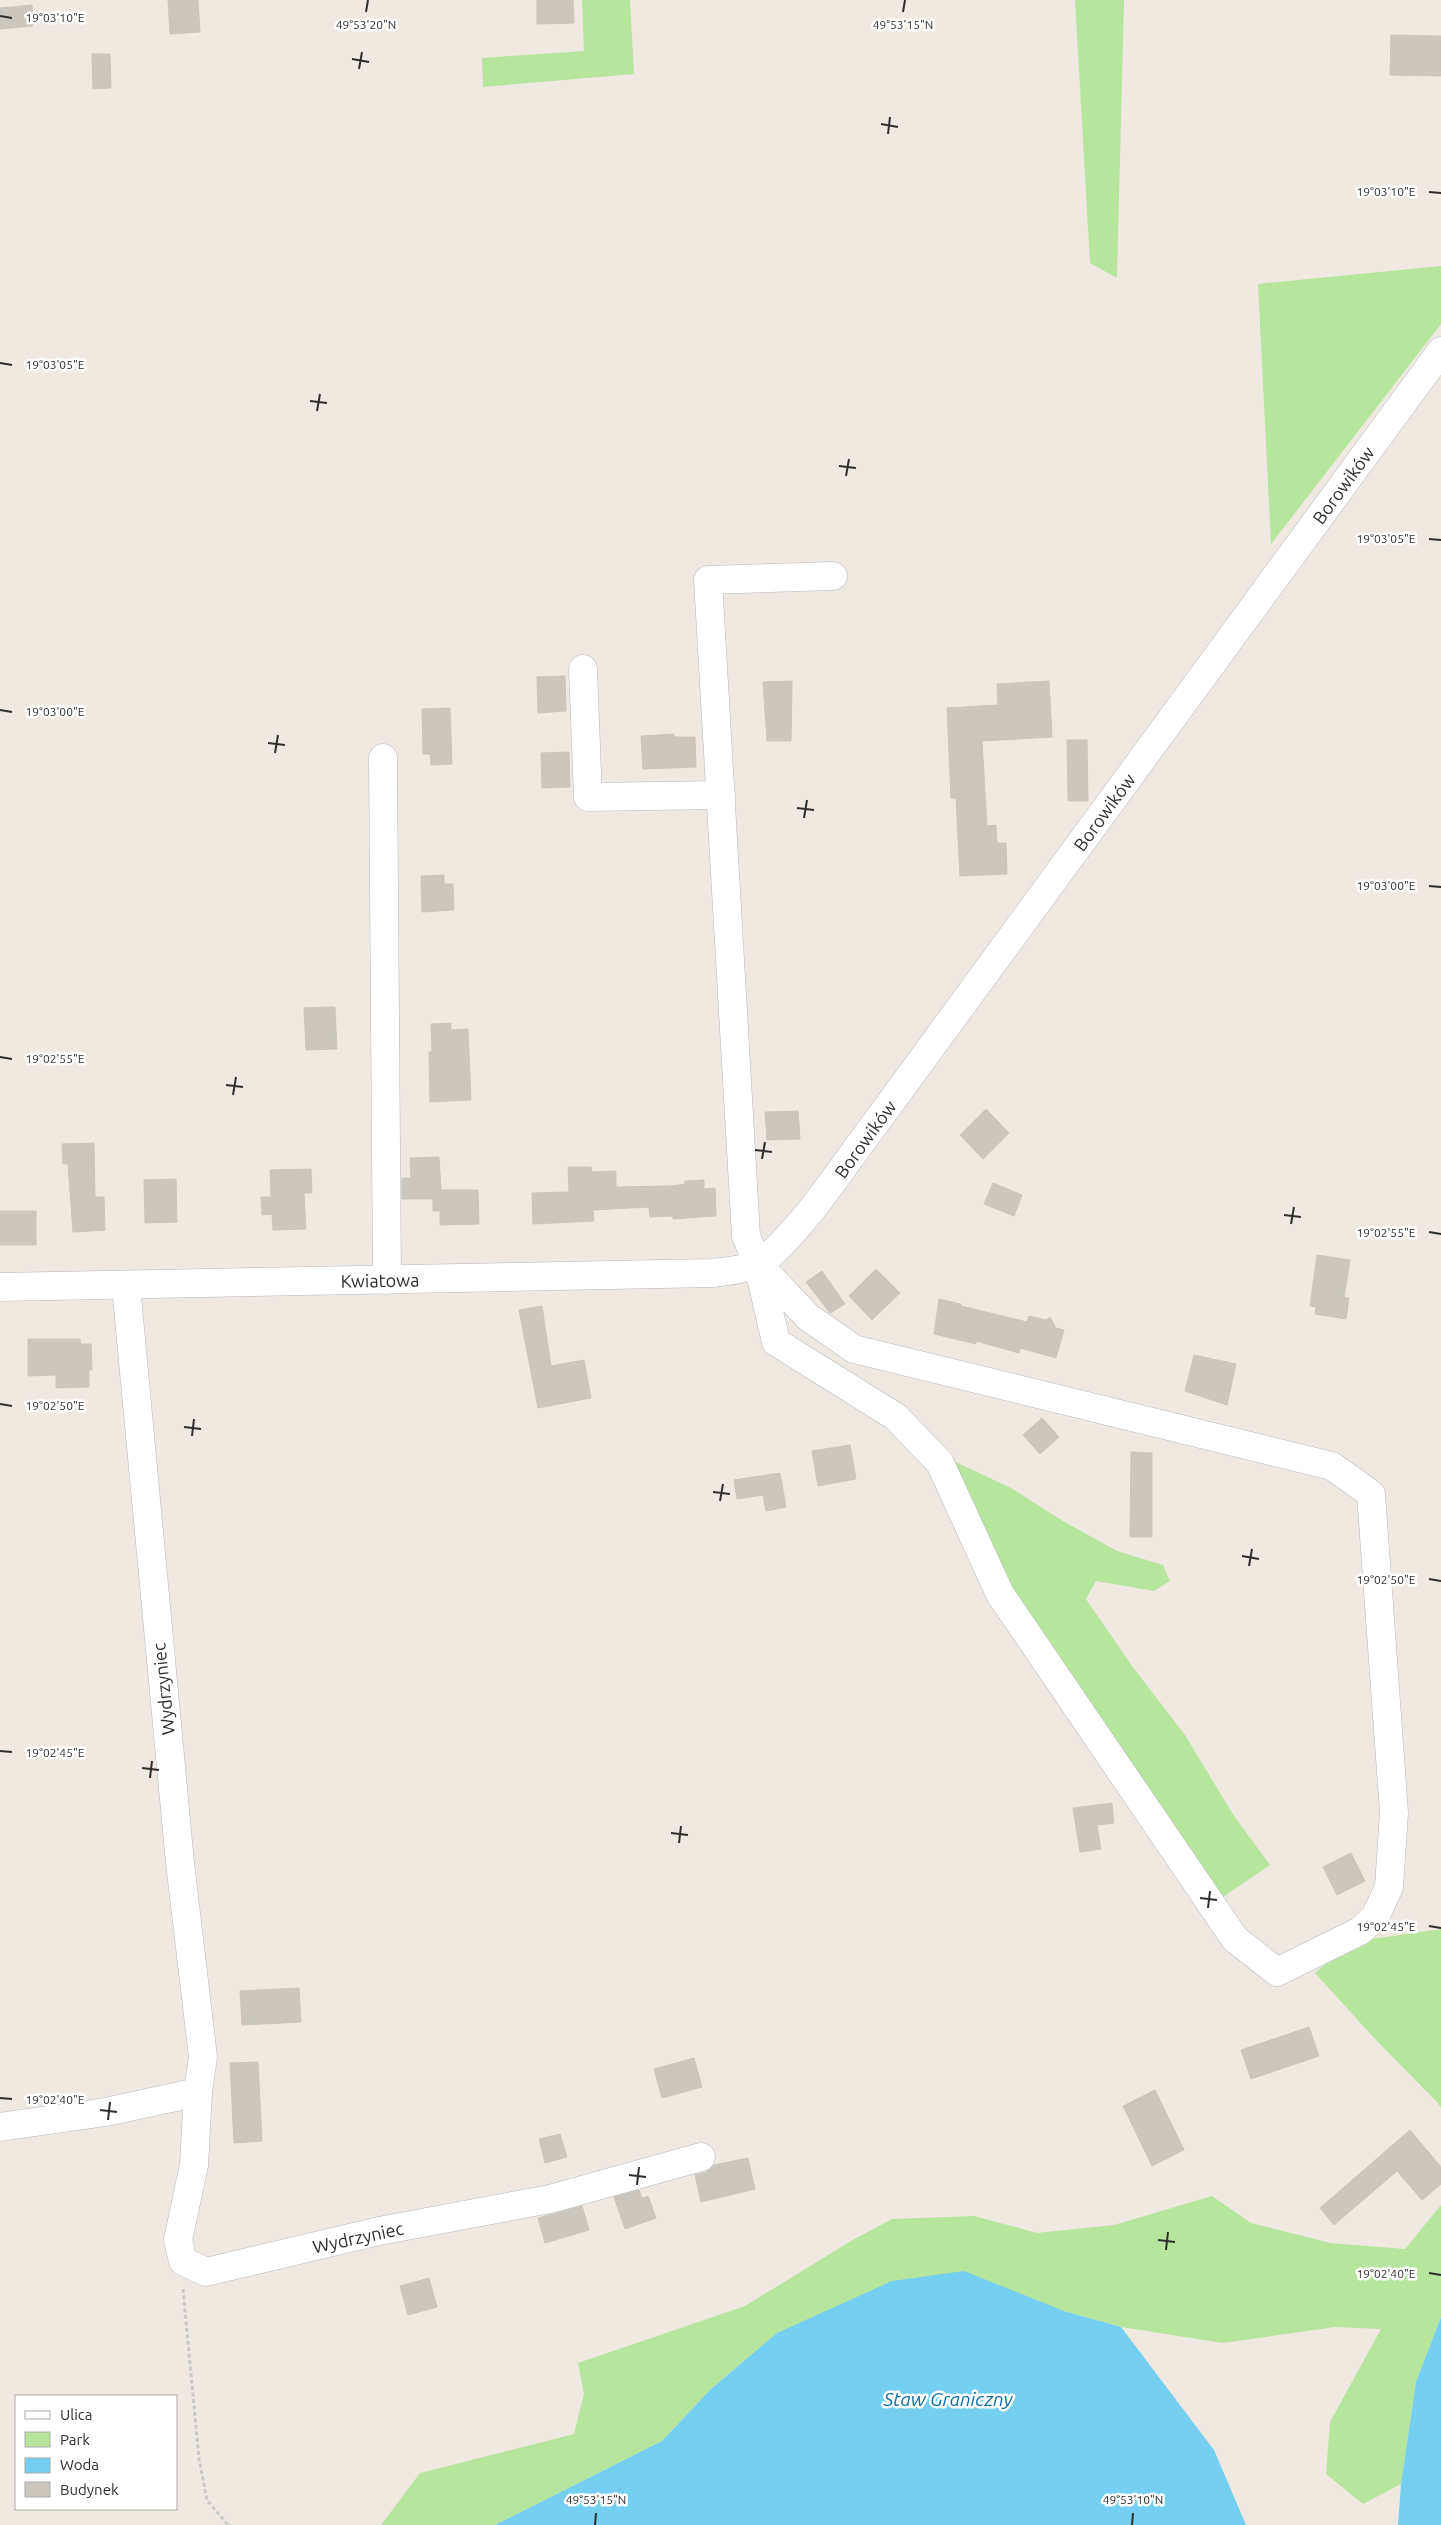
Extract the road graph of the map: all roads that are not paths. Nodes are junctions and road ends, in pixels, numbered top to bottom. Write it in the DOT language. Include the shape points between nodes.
graph roads {
  1 [pos="1441,352"];
  2 [pos="833,576"];
  3 [pos="583,669"];
  4 [pos="383,758"];
  5 [pos="721,795"];
  6 [pos="758,1264"];
  7 [pos="387,1280"];
  8 [pos="126,1286"];
  9 [pos="0,1287"];
  10 [pos="198,2092"];
  11 [pos="0,2127"];
  12 [pos="701,2158"];
  1 -- 6 [label="street, Borowików" via="817,1203 791,1234"];
  2 -- 5 [label="street" via="708,580"];
  3 -- 5 [label="street" via="588,797"];
  4 -- 7 [label="street"];
  5 -- 6 [label="street" via="746,1236"];
  6 -- 6 [label="street" via="808,1317 854,1349 1332,1466 1371,1494 1394,1813 1389,1887 1375,1917 1360,1931 1277,1972 1235,1939 1000,1594 940,1463 896,1417 776,1342"];
  6 -- 7 [label="street, Kwiatowa" via="713,1273"];
  7 -- 8 [label="street, Kwiatowa"];
  8 -- 9 [label="street, Kwiatowa"];
  8 -- 10 [label="street, Wydrzyniec" via="180,1863 203,2057"];
  10 -- 11 [label="street" via="106,2112"];
  10 -- 12 [label="street, Wydrzyniec" via="194,2165 178,2240 183,2261 206,2272 379,2231 550,2200"];
}
